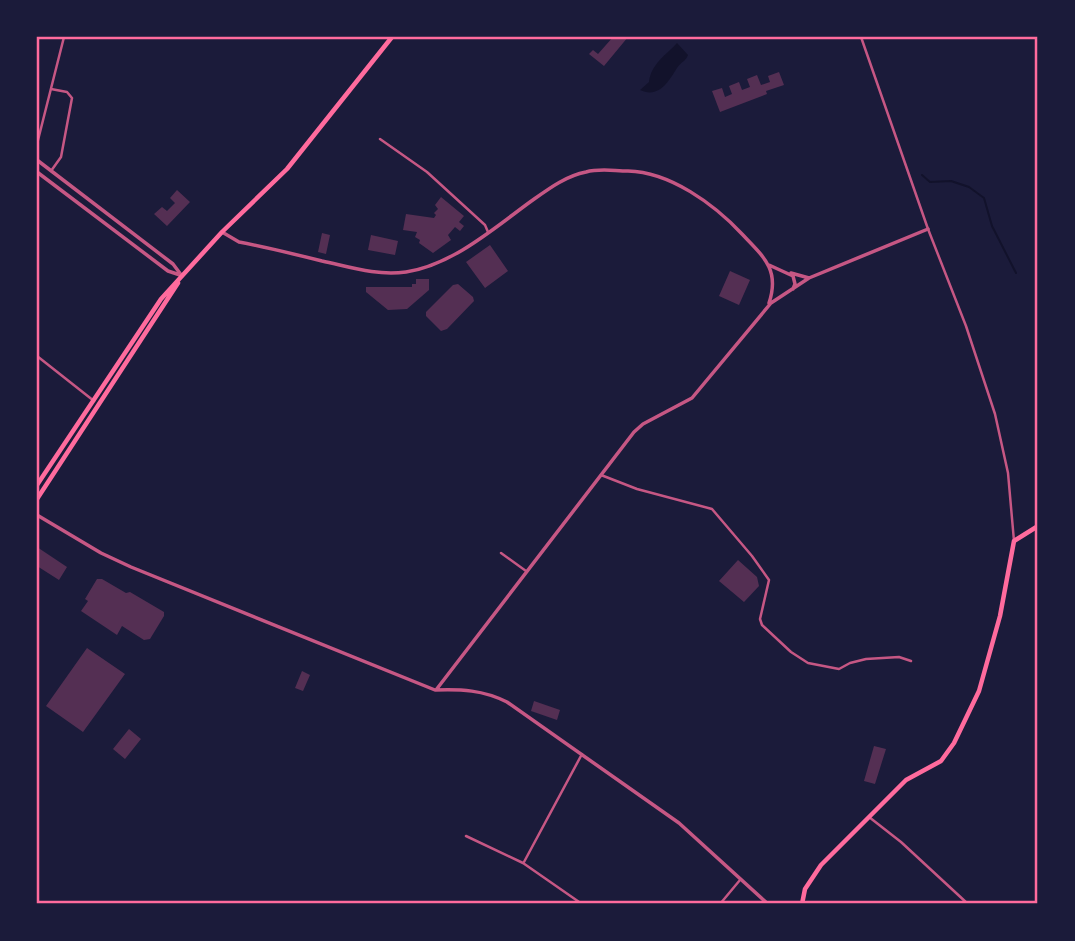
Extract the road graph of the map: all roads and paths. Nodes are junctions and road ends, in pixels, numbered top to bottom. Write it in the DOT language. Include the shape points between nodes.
graph roads {
  1 [pos="64,37"];
  2 [pos="392,37"];
  3 [pos="861,37"];
  4 [pos="51,89"];
  5 [pos="37,118"];
  6 [pos="43,123"];
  7 [pos="380,139"];
  8 [pos="37,144"];
  9 [pos="37,160"];
  10 [pos="51,171"];
  11 [pos="37,172"];
  12 [pos="928,229"];
  13 [pos="222,232"];
  14 [pos="488,232"];
  15 [pos="766,263"];
  16 [pos="787,272"];
  17 [pos="182,276"];
  18 [pos="809,278"];
  19 [pos="774,284"];
  20 [pos="790,292"];
  21 [pos="768,305"];
  22 [pos="37,356"];
  23 [pos="94,401"];
  24 [pos="601,475"];
  25 [pos="37,485"];
  26 [pos="37,499"];
  27 [pos="37,515"];
  28 [pos="1038,526"];
  29 [pos="1014,541"];
  30 [pos="501,553"];
  31 [pos="526,571"];
  32 [pos="911,661"];
  33 [pos="435,690"];
  34 [pos="582,754"];
  35 [pos="869,817"];
  36 [pos="466,836"];
  37 [pos="523,863"];
  38 [pos="740,880"];
  39 [pos="582,904"];
  40 [pos="720,904"];
  41 [pos="768,904"];
  42 [pos="802,904"];
  43 [pos="968,904"];
  1 -- 4 [label="street"];
  2 -- 13 [label="main road" via="307,145"];
  3 -- 12 [label="street"];
  4 -- 6 [label="street"];
  4 -- 10 [label="street" via="67,92 72,98 61,157"];
  5 -- 6 [label="street"];
  6 -- 8 [label="street"];
  7 -- 14 [label="street" via="427,172"];
  9 -- 10 [label="street"];
  10 -- 17 [label="street" via="173,264"];
  11 -- 17 [label="street" via="168,271"];
  12 -- 18 [label="street"];
  12 -- 29 [label="street" via="995,414 1008,473"];
  13 -- 14 [label="street" via="239,242 361,272 384,273 425,267"];
  13 -- 17 [label="main road"];
  14 -- 15 [label="street" via="552,187 584,172 648,173 717,211"];
  15 -- 16 [label="street"];
  15 -- 19 [label="street"];
  16 -- 18 [label="street"];
  16 -- 19 [label="street" via="777,274"];
  16 -- 20 [label="street" via="795,284"];
  17 -- 23 [label="main road" via="161,299"];
  17 -- 26 [label="main road"];
  18 -- 20 [label="street"];
  19 -- 20 [label="street" via="779,292"];
  19 -- 21 [label="street"];
  20 -- 21 [label="street"];
  21 -- 24 [label="street" via="692,398 643,424"];
  22 -- 23 [label="street"];
  23 -- 25 [label="main road"];
  24 -- 31 [label="street"];
  24 -- 32 [label="street" via="712,509 769,580 762,625 808,663 839,669 866,659 900,657"];
  27 -- 33 [label="street" via="131,567"];
  28 -- 29 [label="main road"];
  29 -- 35 [label="main road" via="1000,616 979,691 963,728 941,761 918,772"];
  30 -- 31 [label="street"];
  31 -- 33 [label="street"];
  33 -- 34 [label="street" via="462,689 500,699"];
  34 -- 37 [label="street"];
  34 -- 38 [label="street" via="679,823"];
  35 -- 42 [label="main road" via="821,865 805,889"];
  35 -- 43 [label="street"];
  36 -- 37 [label="street"];
  37 -- 39 [label="street"];
  38 -- 40 [label="street"];
  38 -- 41 [label="street"];
}
